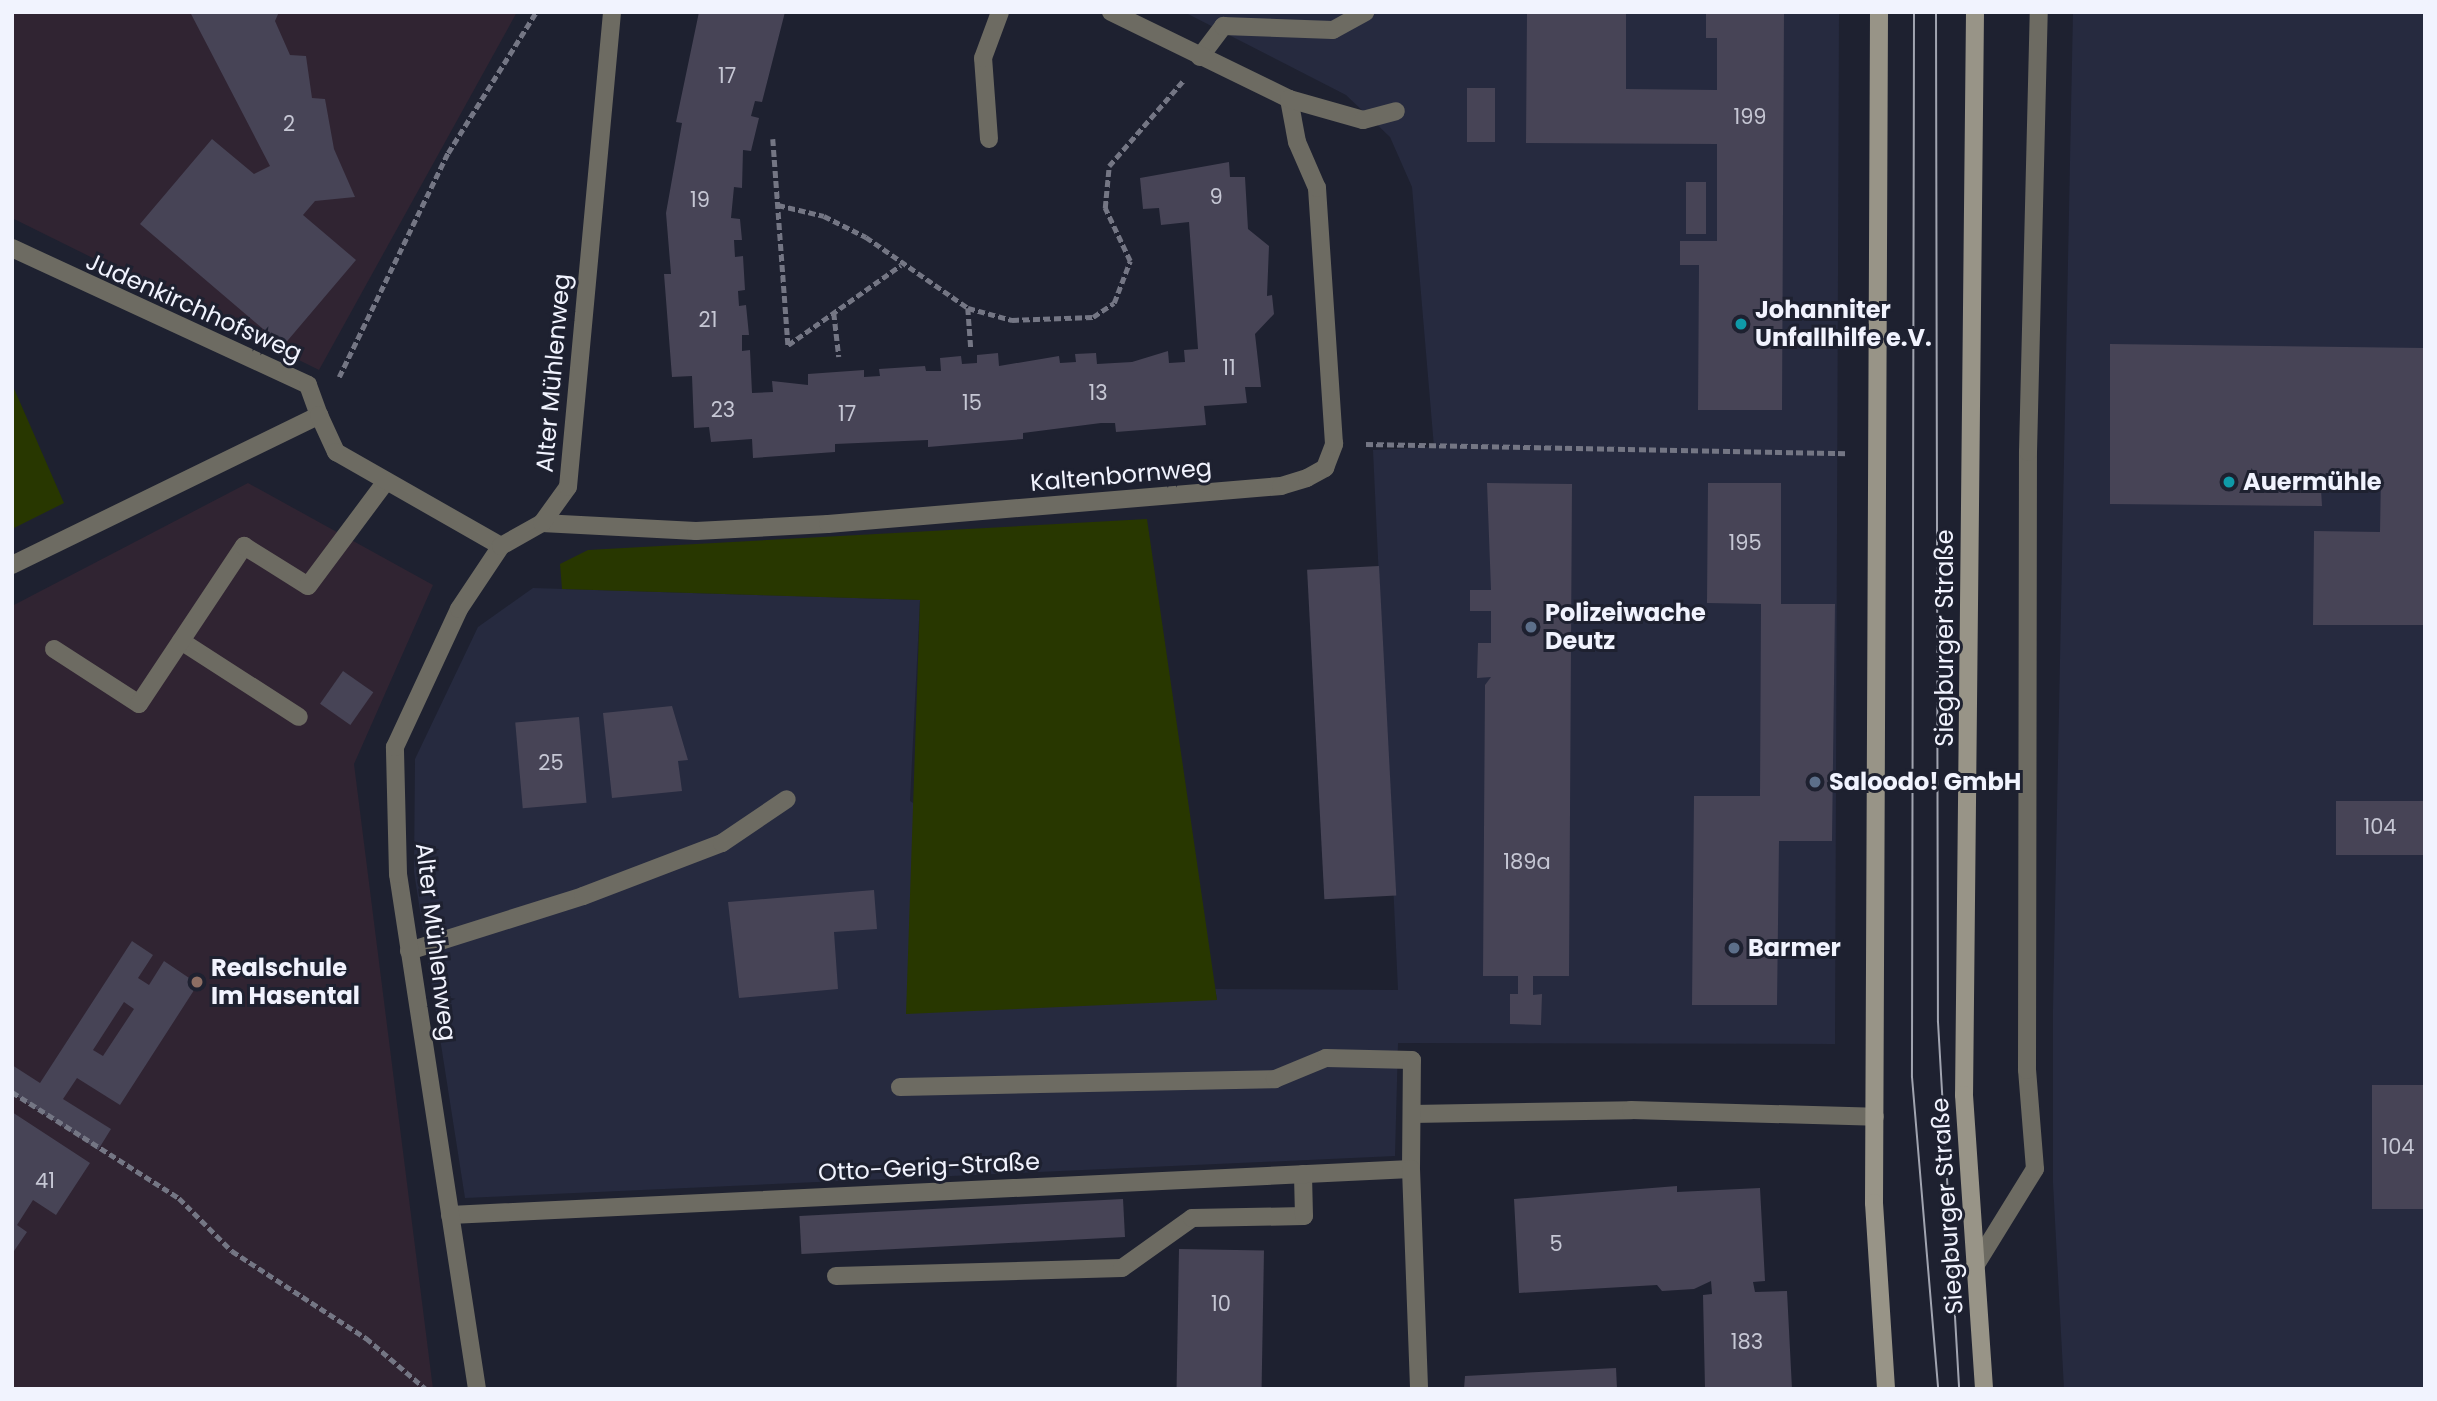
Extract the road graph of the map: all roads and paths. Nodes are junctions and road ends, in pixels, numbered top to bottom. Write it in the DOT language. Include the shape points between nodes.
graph roads {
  1 [pos="536,12"];
  2 [pos="611,12"];
  3 [pos="1000,12"];
  4 [pos="1111,12"];
  5 [pos="1365,12"];
  6 [pos="1879,12"];
  7 [pos="1975,12"];
  8 [pos="2039,12"];
  9 [pos="1200,57"];
  10 [pos="1289,99"];
  11 [pos="1396,111"];
  12 [pos="773,139"];
  13 [pos="989,139"];
  14 [pos="778,205"];
  15 [pos="12,248"];
  16 [pos="901,265"];
  17 [pos="968,308"];
  18 [pos="834,313"];
  19 [pos="971,349"];
  20 [pos="839,357"];
  21 [pos="319,415"];
  22 [pos="1334,444"];
  23 [pos="1877,454"];
  24 [pos="384,484"];
  25 [pos="542,523"];
  26 [pos="501,547"];
  27 [pos="12,565"];
  28 [pos="181,641"];
  29 [pos="54,649"];
  30 [pos="299,717"];
  31 [pos="787,799"];
  32 [pos="410,951"];
  33 [pos="900,1087"];
  34 [pos="12,1092"];
  35 [pos="1412,1114"];
  36 [pos="1874,1117"];
  37 [pos="1411,1169"];
  38 [pos="1303,1174"];
  39 [pos="450,1215"];
  40 [pos="1975,1266"];
  41 [pos="836,1276"];
  42 [pos="426,1389"];
  43 [pos="477,1389"];
  44 [pos="1419,1389"];
  45 [pos="1886,1389"];
  46 [pos="1984,1389"];
  1 -- 21 [label="path" via="448,153"];
  2 -- 25 [label="street, Alter Mühlenweg" via="568,486"];
  3 -- 13 [label="street" via="983,58"];
  4 -- 9 [label="street"];
  5 -- 9 [label="street" via="1333,30 1223,26"];
  6 -- 23 [label="main road"];
  7 -- 40 [label="main road, Siegburger Straße" via="1964,1096"];
  8 -- 40 [label="street" via="2028,452 2027,1070 2035,1169"];
  9 -- 10 [label="street"];
  9 -- 17 [label="path" via="1109,166 1105,208 1130,261 1114,303 1093,317 1056,323 1012,320"];
  10 -- 11 [label="street" via="1363,120"];
  10 -- 22 [label="street" via="1297,142 1317,188"];
  12 -- 14 [label="path"];
  14 -- 16 [label="path" via="824,215"];
  14 -- 18 [label="path" via="789,345"];
  15 -- 21 [label="street, Judenkirchhofsweg" via="308,384"];
  16 -- 17 [label="path"];
  16 -- 18 [label="path"];
  17 -- 19 [label="path"];
  18 -- 20 [label="path"];
  21 -- 24 [label="street, Judenkirchhofsweg" via="336,452"];
  21 -- 27 [label="street"];
  22 -- 23 [label="path"];
  22 -- 25 [label="street, Kaltenbornweg" via="1325,468 1281,486 696,531"];
  23 -- 36 [label="main road"];
  24 -- 26 [label="street, Judenkirchhofsweg"];
  24 -- 28 [label="street" via="308,586 244,546"];
  25 -- 26 [label="street, Alter Mühlenweg"];
  26 -- 32 [label="street, Alter Mühlenweg" via="459,609 395,747 398,874"];
  28 -- 29 [label="street" via="139,704"];
  28 -- 30 [label="street"];
  31 -- 32 [label="street" via="722,843 583,896"];
  32 -- 39 [label="street, Alter Mühlenweg"];
  33 -- 35 [label="street" via="1275,1079 1326,1058 1412,1060"];
  34 -- 42 [label="path" via="179,1198 232,1251 366,1338"];
  35 -- 36 [label="street" via="1631,1110"];
  35 -- 37 [label="street"];
  36 -- 45 [label="main road"];
  37 -- 38 [label="street, Otto-Gerig-Straße"];
  37 -- 44 [label="street"];
  38 -- 39 [label="street, Otto-Gerig-Straße"];
  38 -- 41 [label="street" via="1304,1216 1192,1218 1122,1268"];
  39 -- 43 [label="street, Alter Mühlenweg"];
  40 -- 46 [label="main road, Siegburger Straße"];
}
